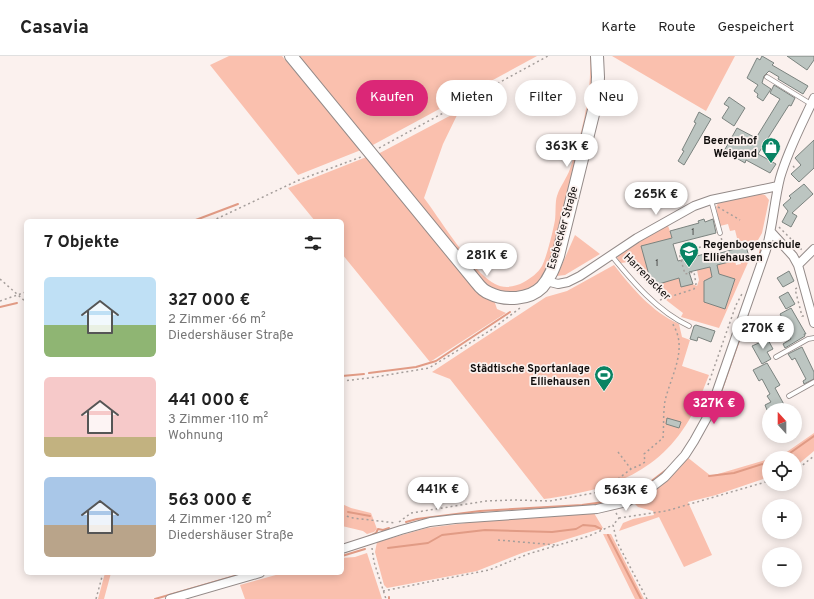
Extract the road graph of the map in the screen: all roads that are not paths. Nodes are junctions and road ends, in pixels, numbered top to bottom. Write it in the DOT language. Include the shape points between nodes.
graph roads {
  1 [pos="291,56"];
  2 [pos="597,56"];
  3 [pos="766,77"];
  4 [pos="813,101"];
  5 [pos="778,186"];
  6 [pos="711,200"];
  7 [pos="771,232"];
  8 [pos="720,233"];
  9 [pos="814,249"];
  10 [pos="611,255"];
  11 [pos="798,265"];
  12 [pos="546,281"];
  13 [pos="814,323"];
  14 [pos="689,326"];
  15 [pos="814,338"];
  16 [pos="776,357"];
  17 [pos="814,382"];
  18 [pos="788,396"];
  19 [pos="344,548"];
  20 [pos="253,575"];
  21 [pos="170,599"];
  1 -- 12 [label="street" via="476,283 487,293 520,298 536,292"];
  2 -- 12 [label="street, Esebecker Straße" via="598,84 595,106 558,256"];
  3 -- 4 [label="lane"];
  4 -- 5 [label="street" via="786,158"];
  5 -- 6 [label="street, Harrenacker"];
  5 -- 7 [label="street"];
  6 -- 8 [label="lane"];
  6 -- 10 [label="street, Harrenacker" via="694,206"];
  7 -- 11 [label="street"];
  7 -- 19 [label="street" via="709,414 685,455 665,477 638,496 613,506 430,522"];
  9 -- 11 [label="street"];
  10 -- 12 [label="street, Harrenacker" via="568,282 558,284"];
  10 -- 14 [label="lane, Harrenacker" via="654,301"];
  11 -- 13 [label="street"];
  15 -- 16 [label="lane"];
  17 -- 18 [label="lane"];
  20 -- 21 [label="street"];
}
